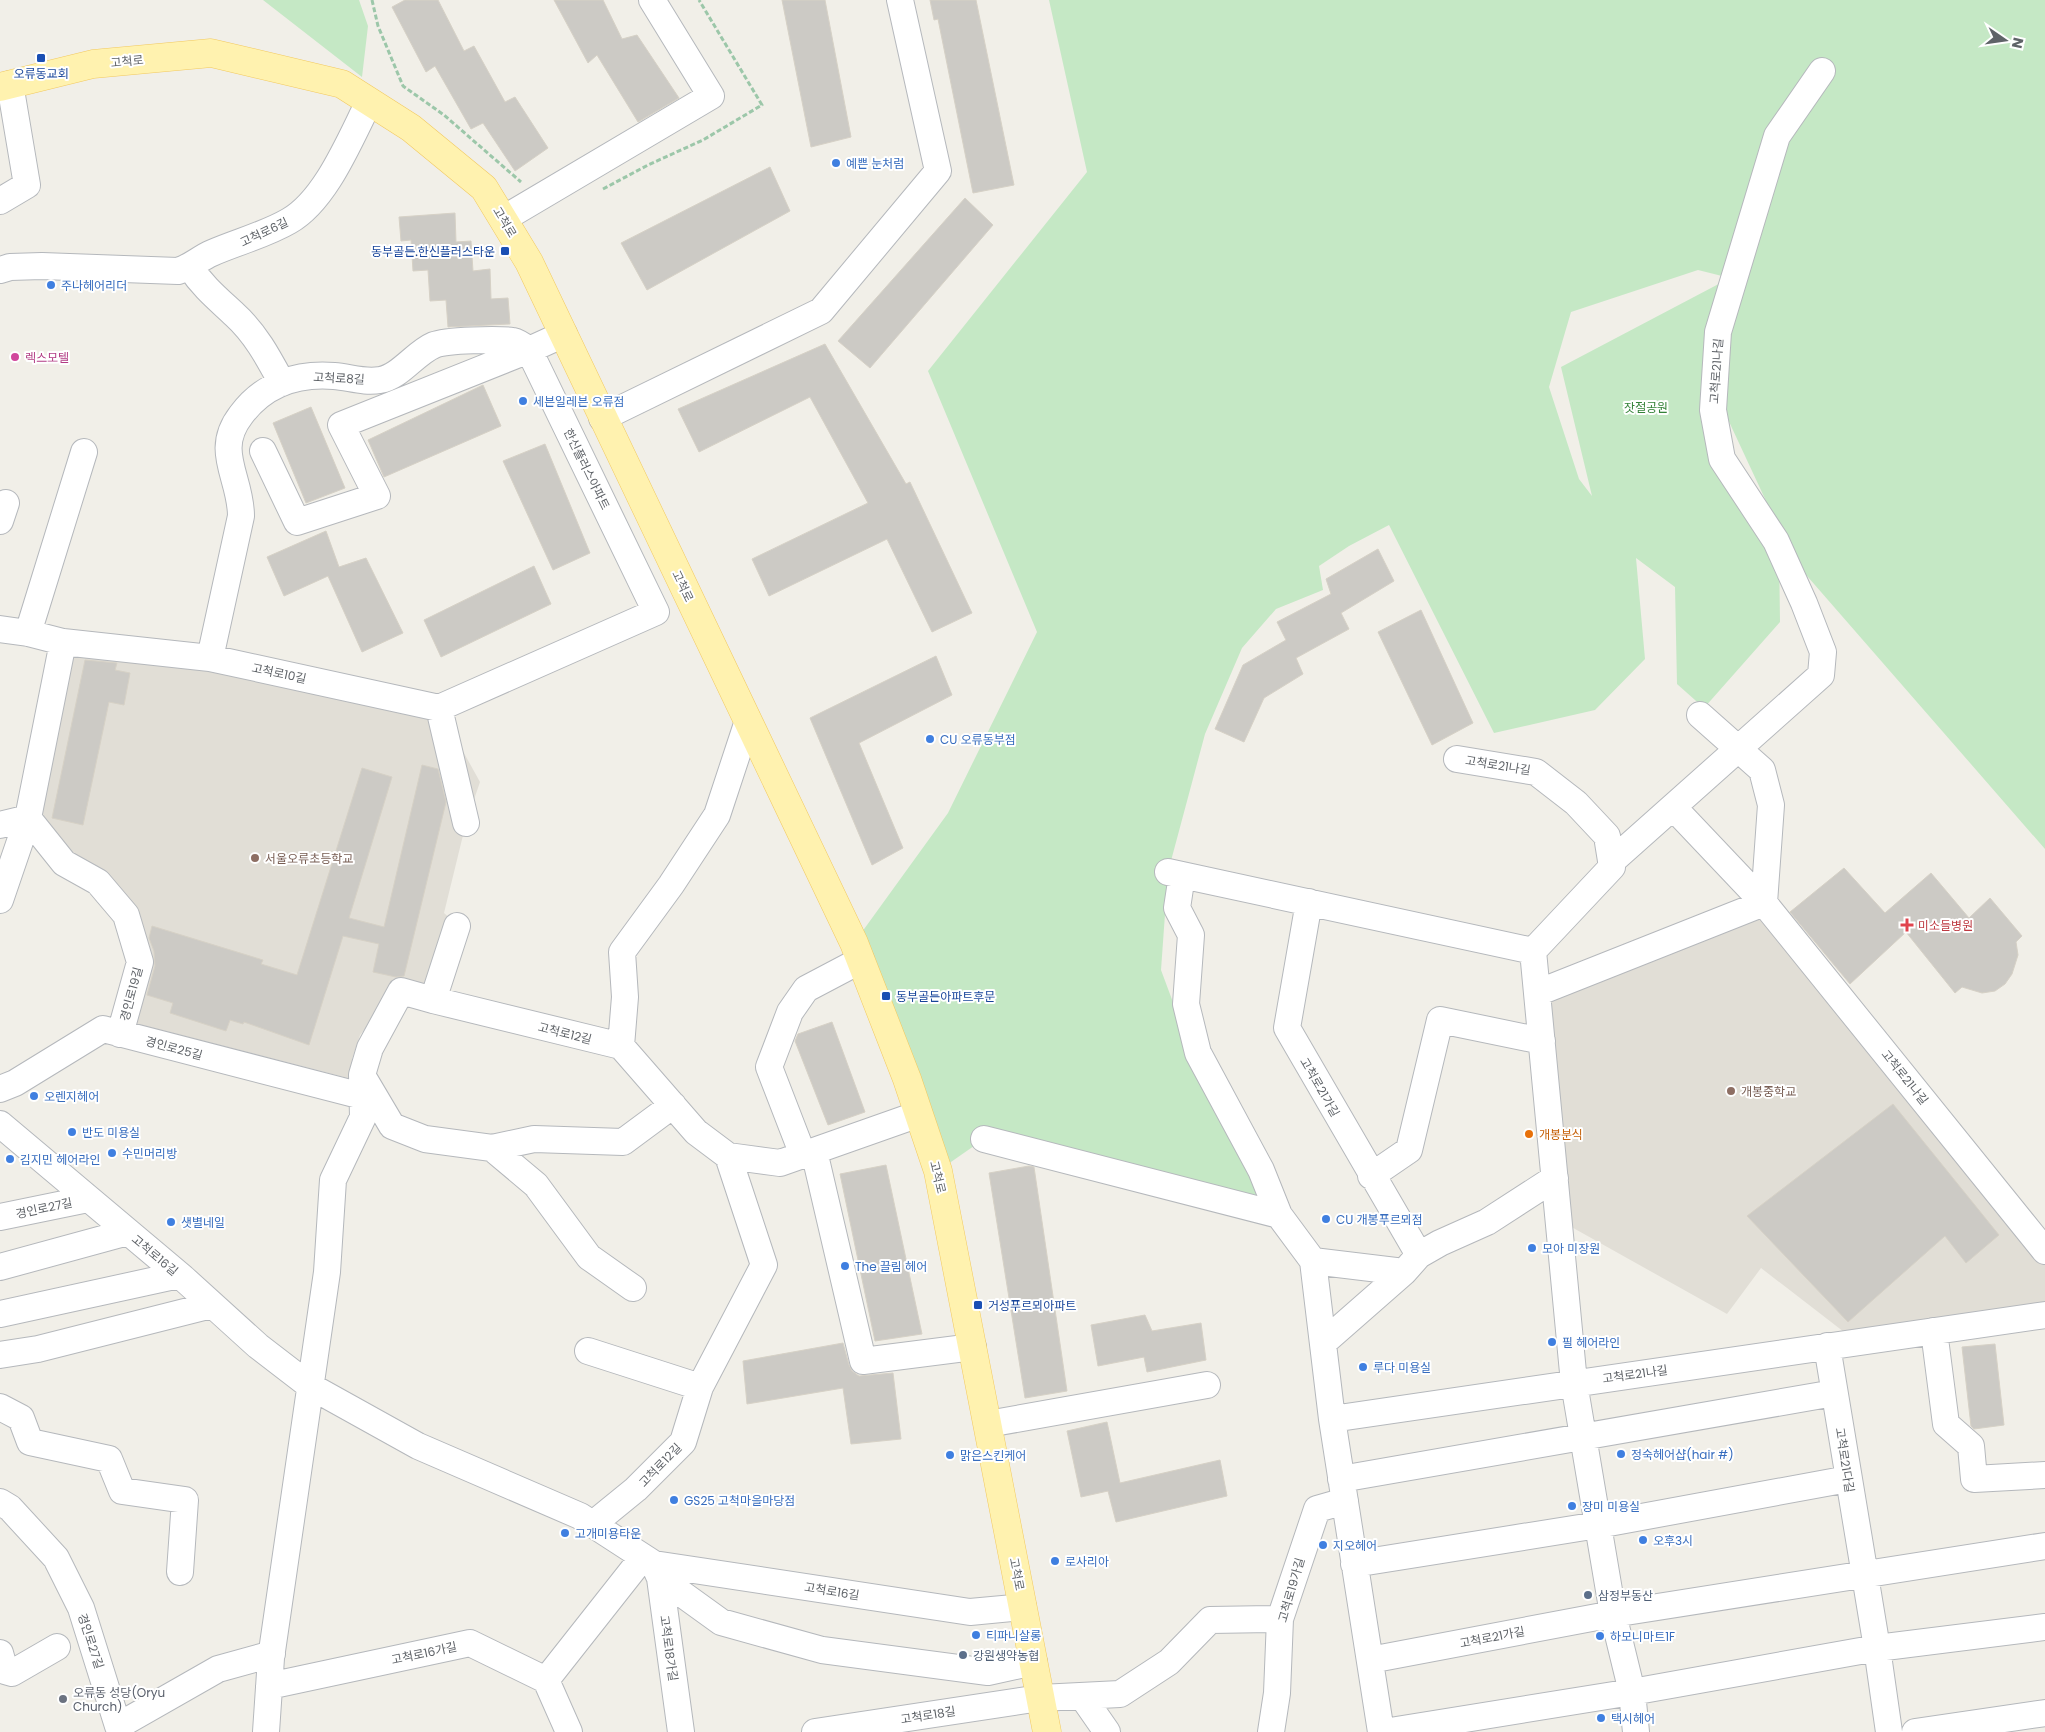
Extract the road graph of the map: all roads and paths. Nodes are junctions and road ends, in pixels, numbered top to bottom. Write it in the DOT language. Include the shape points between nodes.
graph roads {
  1 [pos="372,0"];
  2 [pos="652,0"];
  3 [pos="699,0"];
  4 [pos="900,0"];
  5 [pos="1822,72"];
  6 [pos="5,86"];
  7 [pos="370,102"];
  8 [pos="528,188"];
  9 [pos="598,192"];
  10 [pos="0,201"];
  11 [pos="503,219"];
  12 [pos="190,267"];
  13 [pos="0,270"];
  14 [pos="564,334"];
  15 [pos="530,350"];
  16 [pos="282,383"];
  17 [pos="602,418"];
  18 [pos="263,450"];
  19 [pos="84,452"];
  20 [pos="0,629"];
  21 [pos="28,633"];
  22 [pos="63,642"];
  23 [pos="210,658"];
  24 [pos="438,708"];
  25 [pos="1700,715"];
  26 [pos="748,721"];
  27 [pos="1737,750"];
  28 [pos="1457,759"];
  29 [pos="1672,807"];
  30 [pos="28,818"];
  31 [pos="466,823"];
  32 [pos="0,825"];
  33 [pos="1611,862"];
  34 [pos="0,900"];
  35 [pos="1309,902"];
  36 [pos="1764,903"];
  37 [pos="457,926"];
  38 [pos="1533,950"];
  39 [pos="860,960"];
  40 [pos="1537,993"];
  41 [pos="433,1000"];
  42 [pos="120,1034"];
  43 [pos="1542,1041"];
  44 [pos="621,1046"];
  45 [pos="362,1085"];
  46 [pos="0,1089"];
  47 [pos="673,1106"];
  48 [pos="919,1114"];
  49 [pos="4,1134"];
  50 [pos="984,1139"];
  51 [pos="492,1148"];
  52 [pos="809,1153"];
  53 [pos="728,1156"];
  54 [pos="1370,1176"];
  55 [pos="1555,1178"];
  56 [pos="88,1199"];
  57 [pos="1279,1216"];
  58 [pos="0,1217"];
  59 [pos="128,1232"];
  60 [pos="2045,1251"];
  61 [pos="1313,1262"];
  62 [pos="1411,1264"];
  63 [pos="0,1267"];
  64 [pos="178,1275"];
  65 [pos="633,1288"];
  66 [pos="212,1305"];
  67 [pos="0,1314"];
  68 [pos="2045,1315"];
  69 [pos="1934,1331"];
  70 [pos="1323,1343"];
  71 [pos="1826,1346"];
  72 [pos="973,1347"];
  73 [pos="588,1351"];
  74 [pos="0,1355"];
  75 [pos="1574,1383"];
  76 [pos="1207,1385"];
  77 [pos="310,1386"];
  78 [pos="700,1387"];
  79 [pos="1834,1393"];
  80 [pos="0,1408"];
  81 [pos="1332,1418"];
  82 [pos="988,1424"];
  83 [pos="1581,1436"];
  84 [pos="2045,1475"];
  85 [pos="1848,1479"];
  86 [pos="1343,1490"];
  87 [pos="0,1502"];
  88 [pos="593,1524"];
  89 [pos="1598,1525"];
  90 [pos="2045,1546"];
  91 [pos="1354,1564"];
  92 [pos="652,1566"];
  93 [pos="180,1572"];
  94 [pos="1863,1573"];
  95 [pos="1023,1607"];
  96 [pos="1613,1614"];
  97 [pos="1280,1618"];
  98 [pos="2045,1627"];
  99 [pos="57,1646"];
  100 [pos="1877,1648"];
  101 [pos="0,1653"];
  102 [pos="272,1654"];
  103 [pos="1370,1660"];
  104 [pos="1034,1662"];
  105 [pos="546,1680"];
  106 [pos="269,1686"];
  107 [pos="1632,1692"];
  108 [pos="1082,1696"];
  109 [pos="1040,1698"];
  110 [pos="2045,1713"];
  111 [pos="266,1732"];
  112 [pos="569,1732"];
  113 [pos="681,1732"];
  114 [pos="815,1732"];
  115 [pos="1047,1732"];
  116 [pos="1107,1732"];
  117 [pos="1271,1732"];
  118 [pos="1383,1732"];
  119 [pos="1636,1732"];
  120 [pos="1888,1732"];
  121 [pos="1914,1732"];
  1 -- 8 [label="path" via="378,26 403,86 444,115"];
  2 -- 11 [label="street" via="711,96"];
  3 -- 9 [label="path" via="762,105 703,140"];
  4 -- 17 [label="street" via="938,171 821,311"];
  5 -- 27 [label="street, 고척로21나길" via="1778,136 1718,332 1713,410 1722,459 1776,542 1804,603 1823,652 1821,675"];
  6 -- 7 [label="main road, 고척로" via="93,64 211,53 342,84"];
  6 -- 10 [label="street, 고척로" via="27,185"];
  7 -- 11 [label="main road, 고척로" via="411,128 484,188"];
  7 -- 12 [label="street, 고척로6길" via="321,192 291,221 211,253"];
  11 -- 14 [label="main road, 고척로" via="529,262"];
  12 -- 13 [label="street, 고척로6길" via="178,271 42,266"];
  12 -- 16 [label="street" via="202,285 236,316 265,351"];
  14 -- 15 [label="street"];
  14 -- 17 [label="main road, 고척로"];
  15 -- 16 [label="street, 고척로8길" via="514,341 455,341 434,345 381,380 311,376"];
  15 -- 18 [label="street" via="341,425 377,496 297,522"];
  15 -- 24 [label="street, 한신플러스아파트" via="656,612"];
  16 -- 23 [label="street, 고척로8길" via="272,386 255,399 240,415 228,438 227,456 241,499 241,516"];
  17 -- 26 [label="main road, 고척로"];
  19 -- 21 [label="street"];
  20 -- 21 [label="street, 고척로10길"];
  21 -- 22 [label="street, 고척로10길"];
  22 -- 23 [label="street, 고척로10길"];
  22 -- 30 [label="street"];
  23 -- 24 [label="street, 고척로10길"];
  24 -- 31 [label="street"];
  25 -- 27 [label="street"];
  26 -- 39 [label="main road, 고척로"];
  26 -- 44 [label="street" via="716,815 622,952 625,996"];
  27 -- 29 [label="street, 고척로21나길"];
  27 -- 36 [label="street" via="1762,770 1771,805"];
  28 -- 33 [label="street, 고척로21나길" via="1536,772 1576,803 1607,836"];
  29 -- 33 [label="street, 고척로21나길"];
  29 -- 36 [label="street, 고척로21나길"];
  30 -- 32 [label="street"];
  30 -- 34 [label="street"];
  30 -- 42 [label="street, 경인로19길" via="64,863 98,882 126,915 140,962"];
  33 -- 38 [label="street, 고척로21나길" via="1612,867"];
  35 -- 38 [label="street"];
  35 -- 54 [label="street, 고척로21가길" via="1287,1028"];
  35 -- 57 [label="street" via="1175,874 1177,908 1191,935 1186,1004 1198,1053 1261,1170"];
  36 -- 40 [label="street"];
  36 -- 60 [label="street, 고척로21나길"];
  37 -- 41 [label="street"];
  38 -- 40 [label="street"];
  39 -- 48 [label="main road, 고척로"];
  39 -- 52 [label="street" via="806,989 790,1012 769,1067"];
  40 -- 43 [label="street"];
  41 -- 44 [label="street, 고척로12길"];
  41 -- 45 [label="street, 고척로12길" via="401,991 370,1048"];
  42 -- 45 [label="street, 경인로25길"];
  42 -- 46 [label="street, 경인로25길" via="103,1029"];
  43 -- 54 [label="street" via="1440,1020 1409,1150"];
  43 -- 55 [label="street"];
  44 -- 47 [label="street"];
  45 -- 51 [label="street" via="392,1126 425,1140"];
  45 -- 77 [label="street" via="363,1117 333,1180 327,1272"];
  47 -- 51 [label="street" via="623,1142 534,1139"];
  47 -- 53 [label="street" via="696,1132"];
  48 -- 52 [label="street"];
  48 -- 72 [label="main road, 고척로" via="938,1171"];
  49 -- 56 [label="street, 고척로16길"];
  50 -- 57 [label="street"];
  51 -- 65 [label="street" via="536,1185 589,1257"];
  52 -- 53 [label="street" via="780,1164"];
  52 -- 72 [label="street" via="863,1361"];
  53 -- 78 [label="street, 고척로12길" via="764,1265"];
  54 -- 62 [label="street, 고척로21가길"];
  55 -- 62 [label="street" via="1487,1222 1440,1243"];
  55 -- 75 [label="street"];
  56 -- 58 [label="street, 경인로27길"];
  56 -- 59 [label="street, 고척로16길"];
  57 -- 61 [label="street"];
  59 -- 63 [label="street"];
  59 -- 64 [label="street, 고척로16길"];
  61 -- 62 [label="street"];
  61 -- 70 [label="street"];
  62 -- 70 [label="street"];
  64 -- 66 [label="street, 고척로16길"];
  64 -- 67 [label="street"];
  66 -- 74 [label="street" via="38,1350"];
  66 -- 77 [label="street, 고척로16길"];
  68 -- 69 [label="street, 고척로21나길"];
  69 -- 71 [label="street, 고척로21나길"];
  69 -- 84 [label="street" via="1946,1424 1972,1446 1974,1479"];
  70 -- 81 [label="street"];
  71 -- 75 [label="street, 고척로21나길"];
  71 -- 79 [label="street, 고척로21다길"];
  72 -- 82 [label="main road, 고척로"];
  73 -- 78 [label="street"];
  75 -- 81 [label="street"];
  75 -- 83 [label="street"];
  76 -- 82 [label="street"];
  77 -- 88 [label="street, 고척로16길" via="418,1446"];
  77 -- 102 [label="street"];
  78 -- 88 [label="street, 고척로12길" via="683,1442 636,1489"];
  79 -- 83 [label="street"];
  79 -- 85 [label="street, 고척로21다길"];
  80 -- 93 [label="street" via="20,1418 30,1442 109,1459 122,1491 185,1500"];
  81 -- 86 [label="street"];
  82 -- 95 [label="main road, 고척로"];
  83 -- 86 [label="street"];
  83 -- 89 [label="street"];
  85 -- 89 [label="street"];
  85 -- 94 [label="street, 고척로21다길"];
  86 -- 91 [label="street"];
  86 -- 97 [label="street, 고척로19가길" via="1317,1509"];
  87 -- 102 [label="street, 경인로27길" via="10,1508 56,1558 81,1608 118,1726 218,1669"];
  88 -- 92 [label="street, 고척로16길"];
  89 -- 91 [label="street"];
  89 -- 96 [label="street"];
  90 -- 94 [label="street"];
  91 -- 103 [label="street"];
  92 -- 95 [label="street, 고척로16길" via="970,1612"];
  92 -- 104 [label="street" via="721,1622 822,1650 988,1672"];
  92 -- 105 [label="street"];
  92 -- 113 [label="street, 고척로18가길"];
  94 -- 96 [label="street"];
  94 -- 100 [label="street, 고척로21다길"];
  95 -- 104 [label="main road, 고척로"];
  96 -- 103 [label="street, 고척로21가길"];
  96 -- 107 [label="street"];
  97 -- 108 [label="street" via="1210,1620 1169,1662 1120,1694"];
  97 -- 117 [label="street, 고척로19가길" via="1277,1693"];
  98 -- 100 [label="street"];
  99 -- 101 [label="street" via="12,1673 4,1671"];
  100 -- 107 [label="street"];
  100 -- 120 [label="street, 고척로21다길"];
  102 -- 106 [label="street"];
  103 -- 118 [label="street"];
  104 -- 109 [label="main road, 고척로"];
  105 -- 106 [label="street, 고척로16가길" via="470,1643"];
  105 -- 112 [label="street"];
  106 -- 111 [label="street"];
  107 -- 118 [label="street"];
  107 -- 119 [label="street"];
  108 -- 109 [label="street"];
  108 -- 116 [label="street"];
  109 -- 114 [label="street, 고척로18길"];
  109 -- 115 [label="main road, 고척로"];
  110 -- 121 [label="street"];
}
